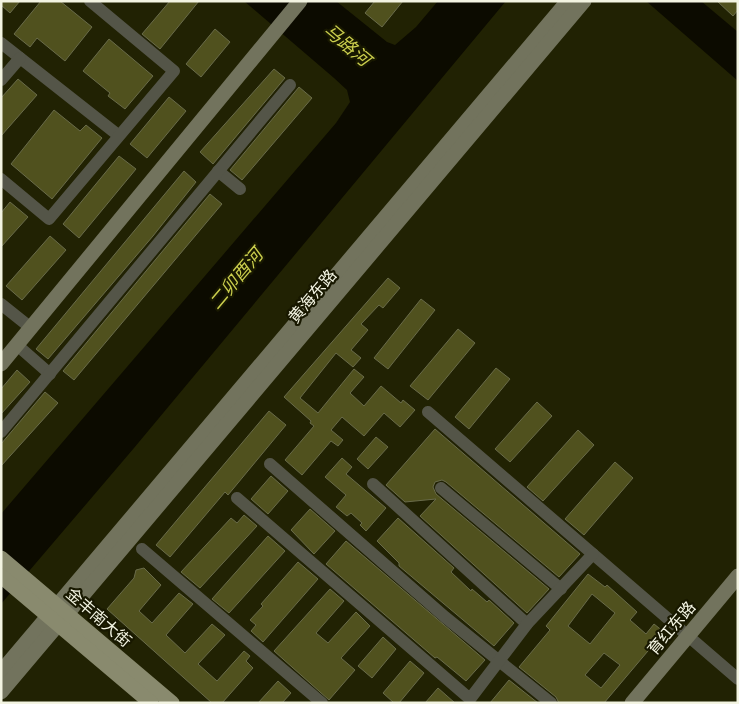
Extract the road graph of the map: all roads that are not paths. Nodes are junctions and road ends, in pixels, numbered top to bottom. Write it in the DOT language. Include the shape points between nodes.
graph roads {
  1 [pos="90,1"];
  2 [pos="300,1"];
  3 [pos="568,1"];
  4 [pos="584,1"];
  5 [pos="1,43"];
  6 [pos="20,58"];
  7 [pos="1,80"];
  8 [pos="290,85"];
  9 [pos="118,135"];
  10 [pos="218,170"];
  11 [pos="1,179"];
  12 [pos="240,189"];
  13 [pos="1,304"];
  14 [pos="31,328"];
  15 [pos="17,345"];
  16 [pos="1,364"];
  17 [pos="50,374"];
  18 [pos="428,412"];
  19 [pos="1,432"];
  20 [pos="270,464"];
  21 [pos="373,484"];
  22 [pos="441,488"];
  23 [pos="237,498"];
  24 [pos="142,549"];
  25 [pos="593,554"];
  26 [pos="1,558"];
  27 [pos="1,576"];
  28 [pos="738,576"];
  29 [pos="561,589"];
  30 [pos="58,614"];
  31 [pos="527,624"];
  32 [pos="688,635"];
  33 [pos="498,660"];
  34 [pos="1,672"];
  35 [pos="738,679"];
  36 [pos="1,692"];
  37 [pos="468,701"];
  38 [pos="151,703"];
  39 [pos="172,703"];
  40 [pos="322,703"];
  41 [pos="551,703"];
  42 [pos="632,703"];
  1 -- 9 [label="street" via="174,71"];
  2 -- 14 [label="main road"];
  3 -- 30 [label="main road, 黄海东路"];
  4 -- 30 [label="main road, 黄海东路"];
  5 -- 6 [label="street"];
  6 -- 7 [label="street"];
  6 -- 9 [label="street"];
  8 -- 10 [label="street"];
  9 -- 11 [label="street" via="49,219"];
  10 -- 12 [label="street"];
  10 -- 17 [label="street"];
  13 -- 14 [label="street"];
  14 -- 15 [label="main road"];
  15 -- 16 [label="main road"];
  15 -- 17 [label="street"];
  17 -- 19 [label="street"];
  18 -- 25 [label="street"];
  20 -- 33 [label="street"];
  21 -- 31 [label="street"];
  22 -- 29 [label="street"];
  23 -- 37 [label="street"];
  24 -- 40 [label="street"];
  25 -- 29 [label="street"];
  25 -- 32 [label="street"];
  26 -- 30 [label="main road, 金丰南大街"];
  27 -- 30 [label="main road, 金丰南大街"];
  28 -- 32 [label="main road, 育红东路"];
  29 -- 31 [label="street"];
  30 -- 34 [label="main road"];
  30 -- 36 [label="main road"];
  30 -- 38 [label="main road, 金丰南大街"];
  30 -- 39 [label="main road, 金丰南大街"];
  31 -- 33 [label="street"];
  32 -- 35 [label="street"];
  32 -- 42 [label="main road, 育红东路"];
  33 -- 37 [label="street"];
  33 -- 41 [label="street"];
}
